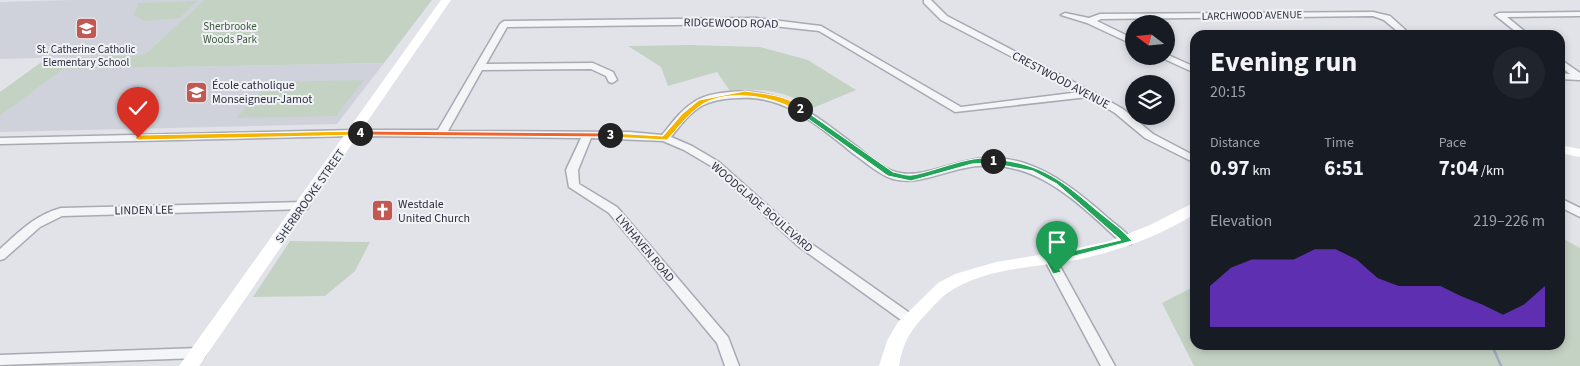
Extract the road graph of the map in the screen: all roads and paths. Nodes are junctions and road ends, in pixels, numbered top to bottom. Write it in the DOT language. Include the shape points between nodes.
graph roads {
  1 [pos="446,0"];
  2 [pos="927,1"];
  3 [pos="1580,14"];
  4 [pos="1065,15"];
  5 [pos="1090,21"];
  6 [pos="1401,30"];
  7 [pos="1519,30"];
  8 [pos="1125,38"];
  9 [pos="1175,61"];
  10 [pos="1565,66"];
  11 [pos="480,67"];
  12 [pos="1190,68"];
  13 [pos="1565,76"];
  14 [pos="1580,77"];
  15 [pos="612,80"];
  16 [pos="1090,94"];
  17 [pos="354,133"];
  18 [pos="441,134"];
  19 [pos="587,136"];
  20 [pos="664,138"];
  21 [pos="0,140"];
  22 [pos="1565,150"];
  23 [pos="1580,153"];
  24 [pos="1190,157"];
  25 [pos="1565,205"];
  26 [pos="303,206"];
  27 [pos="1190,211"];
  28 [pos="1580,213"];
  29 [pos="1128,241"];
  30 [pos="0,256"];
  31 [pos="1050,259"];
  32 [pos="909,319"];
  33 [pos="194,359"];
  34 [pos="0,360"];
  35 [pos="732,366"];
  36 [pos="889,366"];
  37 [pos="1108,366"];
  1 -- 17 [label="main road, SHERBROOKE STREET"];
  2 -- 16 [label="street, CRESTWOOD AVENUE" via="944,18"];
  3 -- 7 [label="street" via="1500,15"];
  4 -- 5 [label="street"];
  5 -- 6 [label="street, LARCHWOOD AVENUE" via="1100,17 1373,14 1387,18"];
  5 -- 8 [label="street"];
  9 -- 12 [label="street"];
  10 -- 14 [label="street"];
  11 -- 15 [label="street" via="593,66 610,74"];
  11 -- 16 [label="street, RIDGEWOOD ROAD" via="504,24 756,21 821,29 959,110"];
  11 -- 18 [label="street, RIDGEWOOD ROAD"];
  13 -- 14 [label="street"];
  16 -- 24 [label="street, CRESTWOOD AVENUE" via="1119,111 1149,136"];
  17 -- 18 [label="street, WOODGLADE BOULEVARD"];
  17 -- 21 [label="street, WOODGLADE BOULEVARD"];
  17 -- 26 [label="main road, SHERBROOKE STREET"];
  18 -- 19 [label="street, WOODGLADE BOULEVARD"];
  19 -- 20 [label="street, WOODGLADE BOULEVARD"];
  19 -- 35 [label="street, LYNHAVEN ROAD" via="572,170 573,185 613,210 723,341"];
  20 -- 29 [label="street" via="701,102 745,93 770,96 796,107 890,174 911,178 982,160 1036,169 1060,182"];
  20 -- 32 [label="street, WOODGLADE BOULEVARD" via="715,164 802,243"];
  22 -- 23 [label="main road"];
  25 -- 28 [label="street"];
  26 -- 30 [label="street, LINDEN LEE" via="61,212 35,224"];
  26 -- 33 [label="main road, SHERBROOKE STREET"];
  27 -- 29 [label="main road" via="1168,225"];
  29 -- 31 [label="main road"];
  31 -- 32 [label="main road" via="1016,262 978,272 943,288"];
  31 -- 37 [label="street"];
  32 -- 36 [label="main road" via="901,329"];
  33 -- 34 [label="street" via="167,356"];
}
